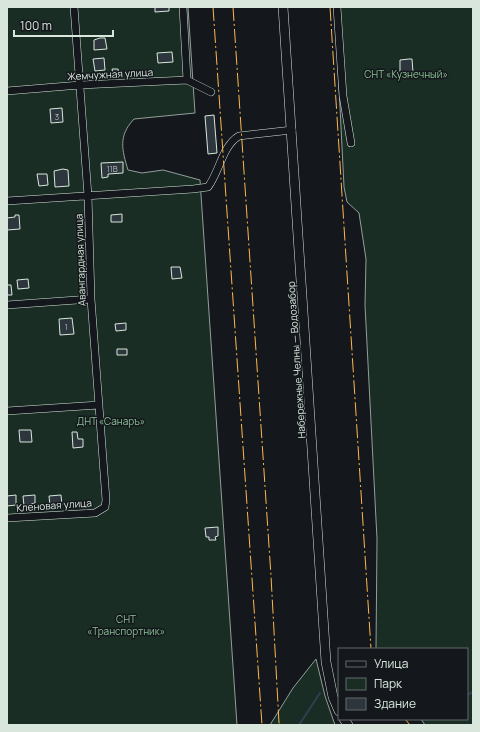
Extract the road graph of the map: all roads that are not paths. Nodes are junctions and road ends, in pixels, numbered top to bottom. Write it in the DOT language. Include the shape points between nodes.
graph roads {
  1 [pos="74,7"];
  2 [pos="183,7"];
  3 [pos="283,7"];
  4 [pos="337,7"];
  5 [pos="187,80"];
  6 [pos="80,85"];
  7 [pos="7,91"];
  8 [pos="211,92"];
  9 [pos="292,130"];
  10 [pos="351,143"];
  11 [pos="88,196"];
  12 [pos="7,201"];
  13 [pos="92,299"];
  14 [pos="7,305"];
  15 [pos="99,405"];
  16 [pos="7,411"];
  17 [pos="102,510"];
  18 [pos="7,518"];
  19 [pos="338,709"];
  1 -- 6 [label="street, Авангардная улица"];
  2 -- 5 [label="street"];
  3 -- 9 [label="main road, Набережные Челны — Водозабор"];
  4 -- 10 [label="street" via="343,96"];
  5 -- 6 [label="street, Жемчужная улица"];
  5 -- 8 [label="street, Жемчужная улица"];
  6 -- 7 [label="street, Жемчужная улица"];
  6 -- 11 [label="street, Авангардная улица"];
  9 -- 11 [label="street" via="239,136 234,139 226,149 208,187"];
  9 -- 19 [label="main road, Набережные Челны — Водозабор" via="326,662"];
  11 -- 12 [label="street"];
  11 -- 13 [label="street, Авангардная улица"];
  13 -- 14 [label="street"];
  13 -- 15 [label="street, Авангардная улица"];
  15 -- 16 [label="street"];
  15 -- 17 [label="street, Авангардная улица" via="106,500"];
  17 -- 18 [label="street, Кленовая улица" via="95,513"];
}
